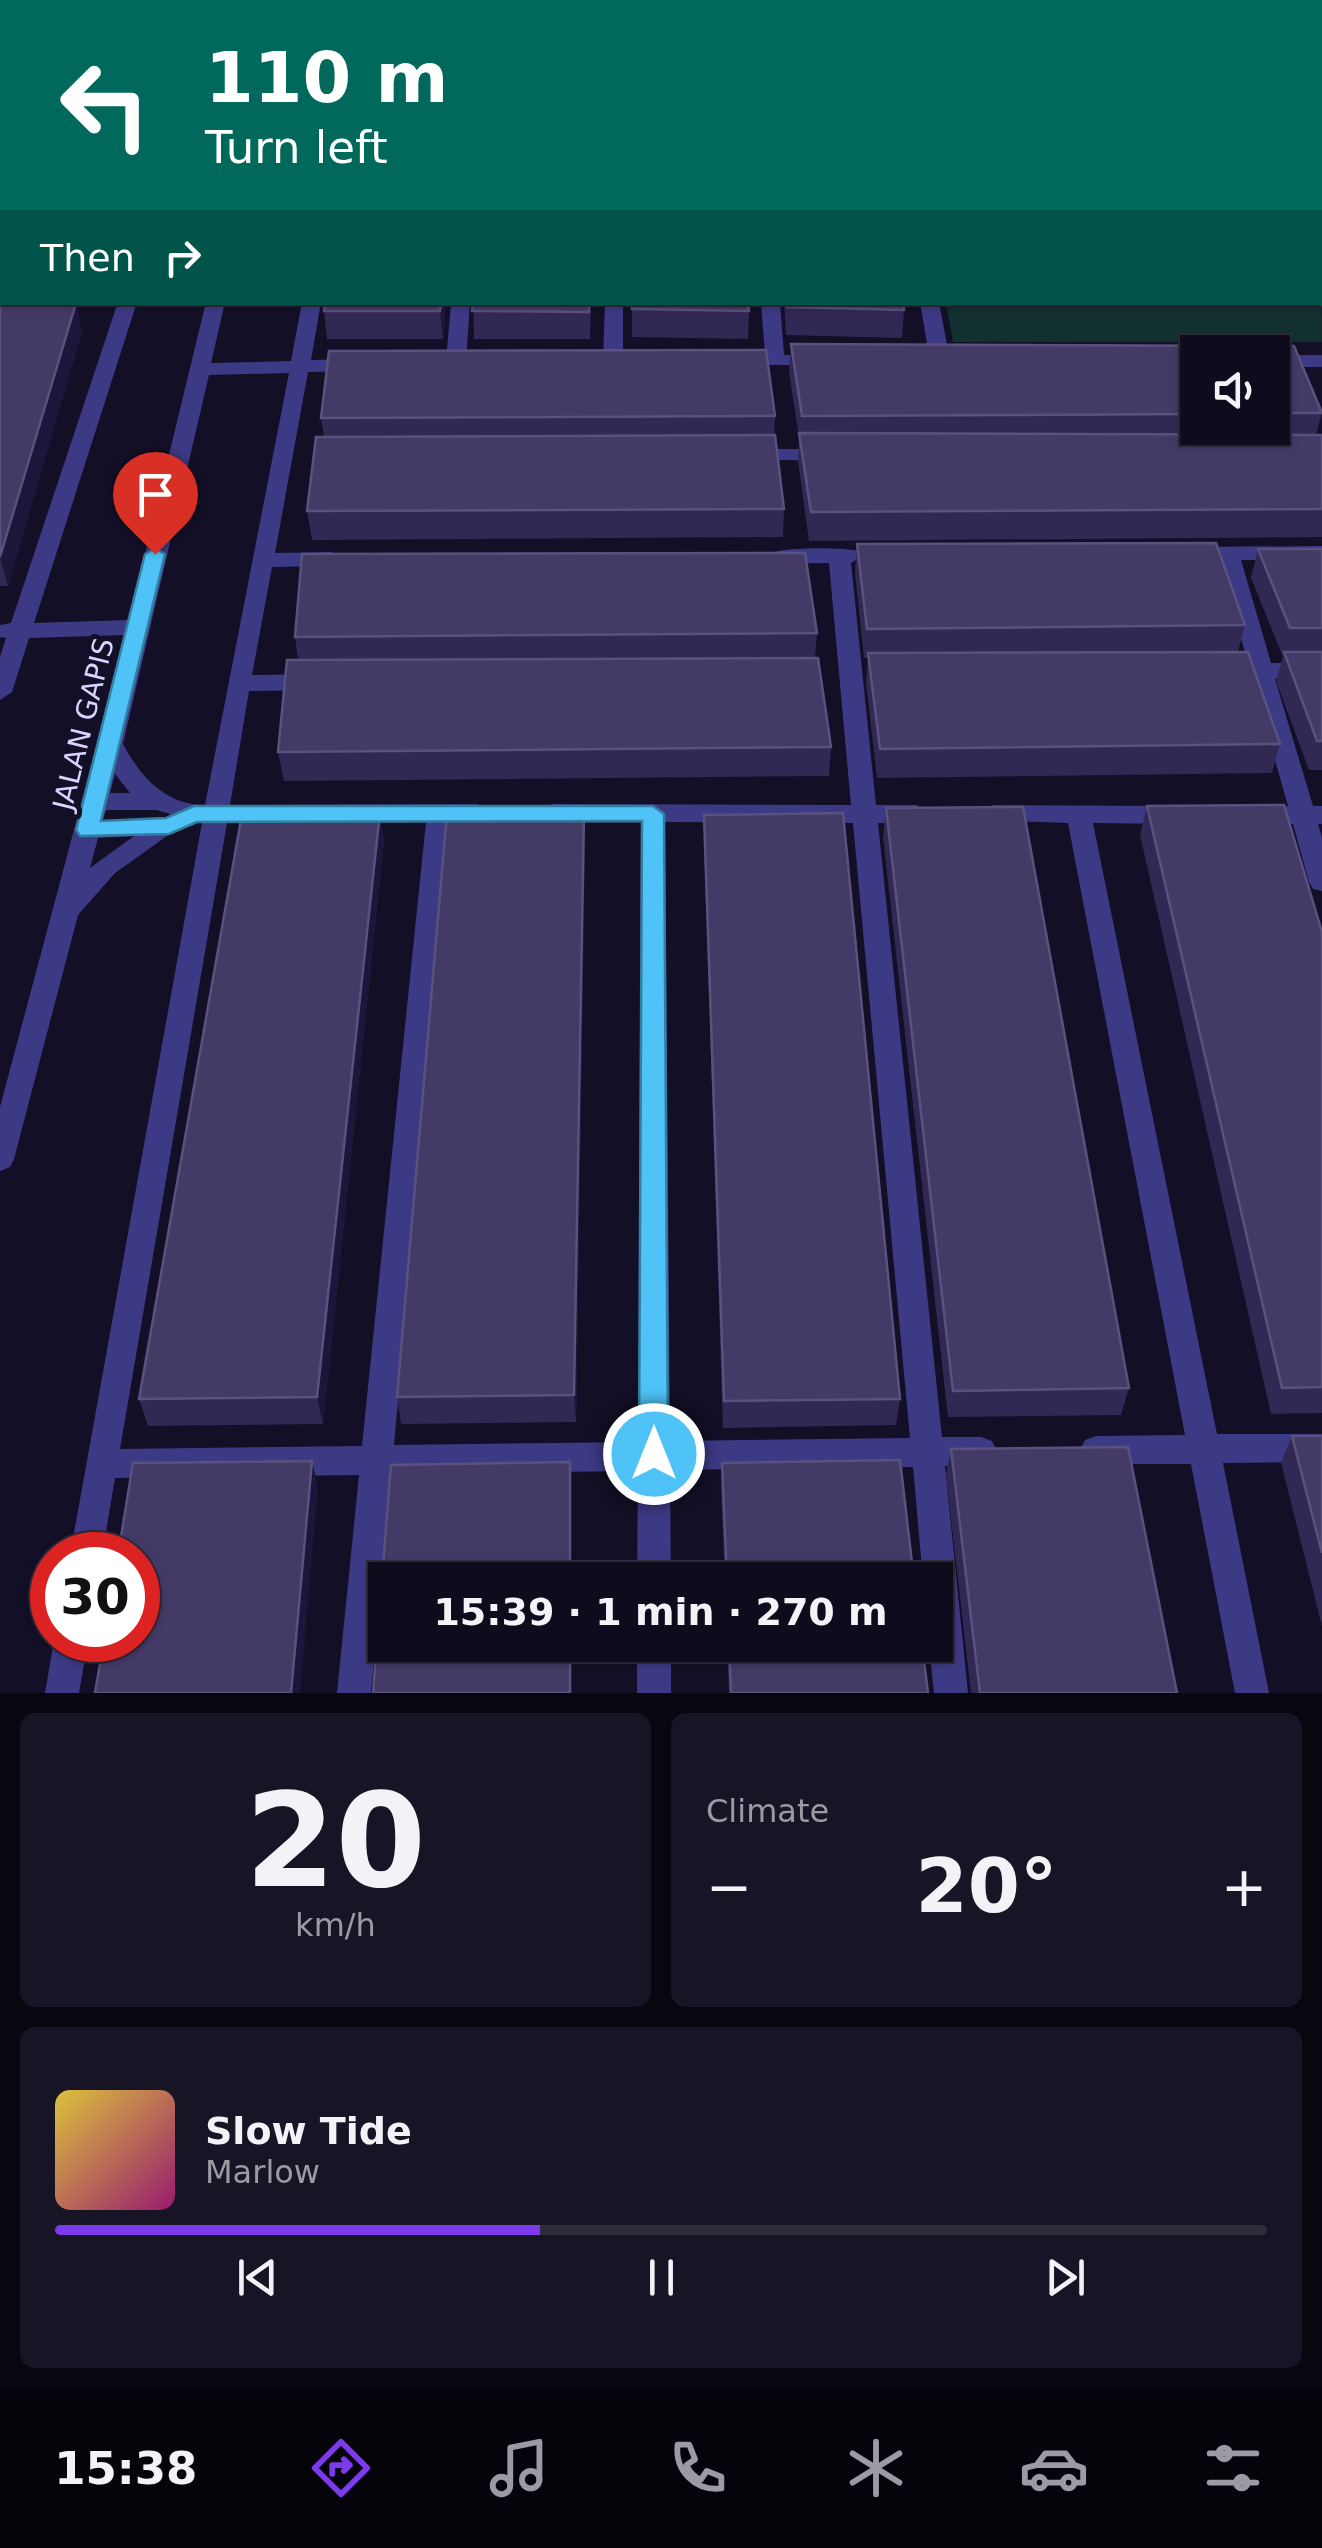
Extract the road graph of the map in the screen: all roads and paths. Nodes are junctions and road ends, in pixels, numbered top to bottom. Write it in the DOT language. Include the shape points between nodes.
graph roads {
  1 [pos="127,305"];
  2 [pos="215,305"];
  3 [pos="312,305"];
  4 [pos="461,305"];
  5 [pos="614,305"];
  6 [pos="770,305"];
  7 [pos="930,305"];
  8 [pos="703,360"];
  9 [pos="775,360"];
  10 [pos="612,361"];
  11 [pos="848,361"];
  12 [pos="940,361"];
  13 [pos="1290,362"];
  14 [pos="456,363"];
  15 [pos="379,364"];
  16 [pos="1321,364"];
  17 [pos="302,366"];
  18 [pos="199,370"];
  19 [pos="863,454"];
  20 [pos="723,455"];
  21 [pos="1322,553"];
  22 [pos="1169,554"];
  23 [pos="1228,554"];
  24 [pos="839,556"];
  25 [pos="878,556"];
  26 [pos="740,557"];
  27 [pos="364,559"];
  28 [pos="265,560"];
  29 [pos="138,627"];
  30 [pos="9,631"];
  31 [pos="1260,671"];
  32 [pos="1322,671"];
  33 [pos="1202,672"];
  34 [pos="338,682"];
  35 [pos="239,683"];
  36 [pos="0,692"];
  37 [pos="111,744"];
  38 [pos="158,801"];
  39 [pos="95,802"];
  40 [pos="439,813"];
  41 [pos="498,813"];
  42 [pos="536,813"];
  43 [pos="206,814"];
  44 [pos="653,814"];
  45 [pos="862,814"];
  46 [pos="1079,814"];
  47 [pos="1312,815"];
  48 [pos="169,826"];
  49 [pos="88,830"];
  50 [pos="1322,882"];
  51 [pos="66,912"];
  52 [pos="0,1158"];
  53 [pos="1322,1448"];
  54 [pos="1204,1449"];
  55 [pos="1006,1450"];
  56 [pos="1066,1450"];
  57 [pos="927,1451"];
  58 [pos="654,1454"];
  59 [pos="376,1458"];
  60 [pos="101,1464"];
  61 [pos="90,1532"];
  62 [pos="654,1562"];
  63 [pos="68,1662"];
  64 [pos="654,1662"];
  65 [pos="62,1693"];
  66 [pos="354,1693"];
  67 [pos="654,1693"];
  68 [pos="951,1693"];
  69 [pos="1252,1693"];
  1 -- 30 [label="street"];
  2 -- 18 [label="street, JALAN GAPIS"];
  3 -- 17 [label="street"];
  4 -- 14 [label="street"];
  5 -- 10 [label="street"];
  6 -- 9 [label="street"];
  7 -- 12 [label="street"];
  8 -- 9 [label="street"];
  9 -- 11 [label="street"];
  13 -- 16 [label="street"];
  15 -- 17 [label="street"];
  17 -- 18 [label="street"];
  17 -- 28 [label="street" via="294,457"];
  18 -- 29 [label="street, JALAN GAPIS"];
  19 -- 20 [label="street"];
  21 -- 23 [label="street"];
  22 -- 23 [label="street"];
  23 -- 31 [label="street"];
  24 -- 25 [label="street"];
  24 -- 26 [label="street"];
  24 -- 45 [label="street"];
  27 -- 28 [label="street"];
  28 -- 35 [label="street"];
  29 -- 30 [label="street"];
  29 -- 37 [label="street, JALAN GAPIS"];
  30 -- 36 [label="street"];
  31 -- 32 [label="street"];
  31 -- 33 [label="street"];
  31 -- 47 [label="street"];
  34 -- 35 [label="street"];
  35 -- 43 [label="street"];
  37 -- 38 [label="street" via="131,782"];
  37 -- 39 [label="street, JALAN GAPIS"];
  38 -- 39 [label="street"];
  38 -- 43 [label="street"];
  39 -- 49 [label="street, JALAN GAPIS"];
  40 -- 41 [label="street"];
  40 -- 43 [label="street"];
  40 -- 59 [label="street"];
  42 -- 44 [label="street"];
  43 -- 48 [label="street"];
  43 -- 60 [label="street"];
  44 -- 45 [label="street"];
  44 -- 58 [label="street"];
  45 -- 46 [label="street"];
  45 -- 57 [label="street"];
  46 -- 47 [label="street"];
  46 -- 54 [label="street"];
  47 -- 50 [label="street"];
  48 -- 49 [label="street"];
  48 -- 51 [label="street" via="106,868"];
  49 -- 51 [label="street, JALAN GAPIS"];
  51 -- 52 [label="street, JALAN GAPIS"];
  53 -- 54 [label="street"];
  54 -- 56 [label="street"];
  54 -- 69 [label="street"];
  55 -- 57 [label="street"];
  57 -- 58 [label="street"];
  57 -- 68 [label="street"];
  58 -- 59 [label="street"];
  58 -- 62 [label="street"];
  59 -- 60 [label="street"];
  59 -- 66 [label="street"];
  60 -- 61 [label="street"];
  63 -- 65 [label="street"];
  64 -- 67 [label="street"];
}
